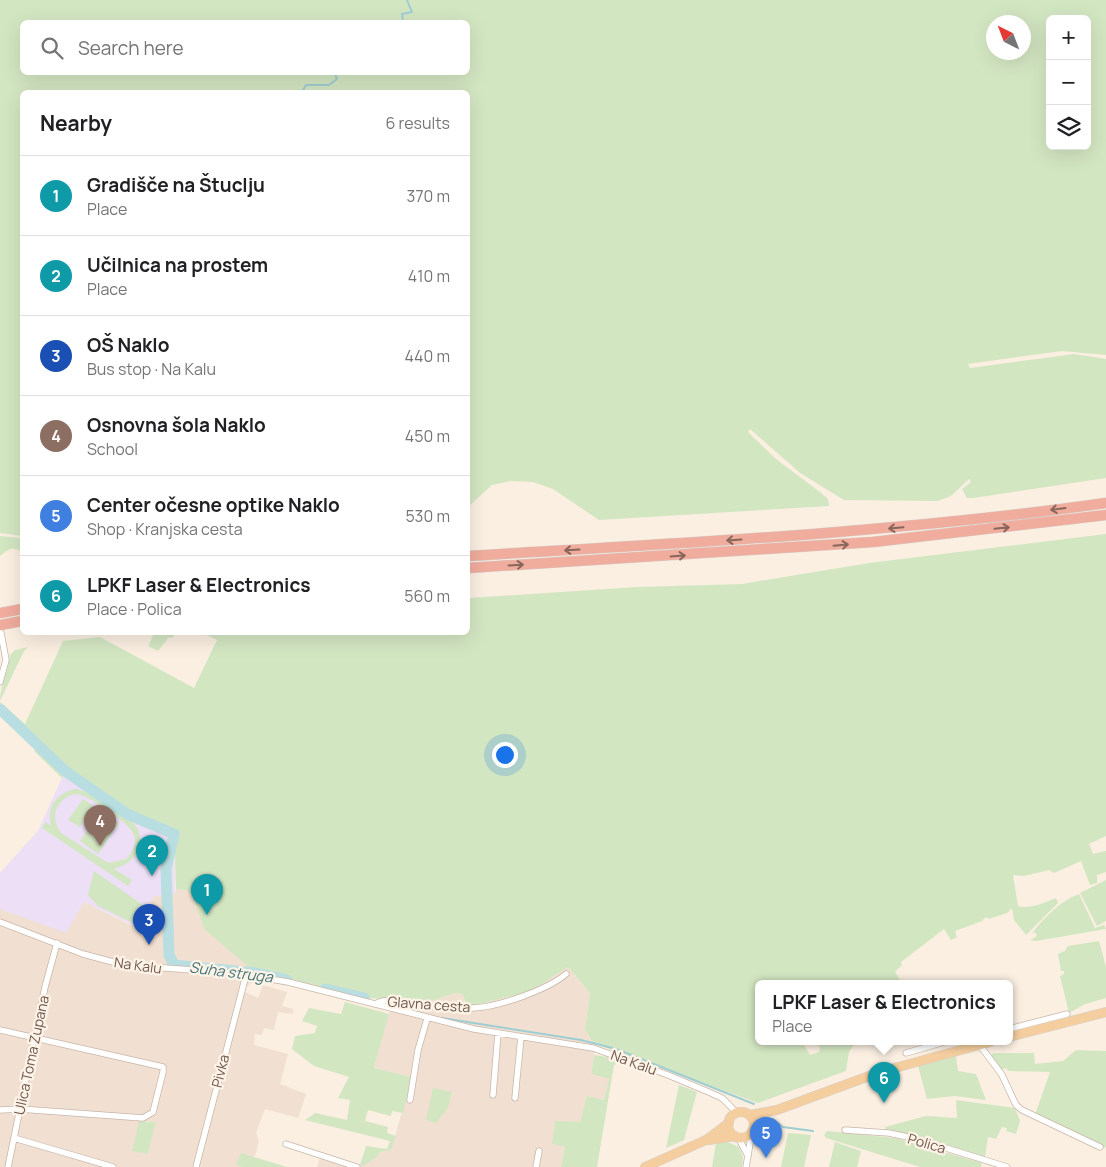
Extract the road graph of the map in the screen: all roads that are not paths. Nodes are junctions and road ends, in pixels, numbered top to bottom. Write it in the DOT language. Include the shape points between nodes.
graph roads {
  1 [pos="1106,503"];
  2 [pos="1106,515"];
  3 [pos="470,556"];
  4 [pos="470,568"];
  5 [pos="20,609"];
  6 [pos="0,613"];
  7 [pos="20,622"];
  8 [pos="0,629"];
  9 [pos="0,682"];
  10 [pos="0,922"];
  11 [pos="57,943"];
  12 [pos="223,972"];
  13 [pos="566,974"];
  14 [pos="246,975"];
  15 [pos="242,987"];
  16 [pos="375,1004"];
  17 [pos="1106,1012"];
  18 [pos="1067,1014"];
  19 [pos="427,1019"];
  20 [pos="1058,1021"];
  21 [pos="1013,1028"];
  22 [pos="0,1030"];
  23 [pos="498,1033"];
  24 [pos="1013,1036"];
  25 [pos="521,1037"];
  26 [pos="35,1039"];
  27 [pos="934,1045"];
  28 [pos="975,1045"];
  29 [pos="980,1045"];
  30 [pos="906,1053"];
  31 [pos="493,1095"];
  32 [pos="515,1098"];
  33 [pos="410,1100"];
  34 [pos="20,1109"];
  35 [pos="0,1110"];
  36 [pos="737,1113"];
  37 [pos="729,1123"];
  38 [pos="752,1124"];
  39 [pos="845,1130"];
  40 [pos="736,1136"];
  41 [pos="14,1138"];
  42 [pos="706,1140"];
  43 [pos="286,1144"];
  44 [pos="1100,1147"];
  45 [pos="539,1151"];
  46 [pos="748,1156"];
  47 [pos="8,1167"];
  48 [pos="113,1167"];
  49 [pos="196,1167"];
  50 [pos="356,1167"];
  51 [pos="536,1167"];
  52 [pos="645,1167"];
  53 [pos="746,1167"];
  54 [pos="1007,1167"];
  1 -- 3 [label="highway, one-way" via="875,530"];
  4 -- 2 [label="highway, one-way" via="873,542"];
  5 -- 6 [label="highway"];
  7 -- 8 [label="highway"];
  8 -- 9 [label="street" via="6,660"];
  10 -- 11 [label="street, Na Kalu"];
  11 -- 12 [label="street, Na Kalu" via="82,954 124,965"];
  11 -- 26 [label="street, Ulica Toma Zupana"];
  12 -- 14 [label="street, Na Kalu"];
  12 -- 15 [label="street" via="237,979"];
  13 -- 16 [label="street, Glavna cesta" via="506,1001 474,1008 384,999"];
  14 -- 15 [label="street, Pivka"];
  14 -- 16 [label="street, Na Kalu"];
  15 -- 49 [label="street, Pivka"];
  16 -- 19 [label="street, Na Kalu"];
  17 -- 20 [label="main road"];
  18 -- 20 [label="street"];
  19 -- 23 [label="street, Na Kalu"];
  19 -- 33 [label="street"];
  20 -- 21 [label="street"];
  20 -- 24 [label="main road"];
  22 -- 26 [label="street"];
  23 -- 25 [label="street, Na Kalu"];
  23 -- 31 [label="street"];
  25 -- 32 [label="street"];
  25 -- 36 [label="street, Na Kalu" via="593,1048 616,1056 722,1098"];
  26 -- 34 [label="street, Ulica Toma Zupana"];
  26 -- 34 [label="street" via="163,1067 159,1094 149,1117"];
  27 -- 30 [label="street"];
  28 -- 38 [label="main road" via="880,1072 777,1110"];
  29 -- 44 [label="street" via="1002,1076 1016,1105"];
  34 -- 35 [label="street"];
  34 -- 41 [label="street, Ulica Toma Zupana"];
  36 -- 37 [label="main road"];
  36 -- 38 [label="main road" via="744,1112"];
  37 -- 40 [label="main road"];
  37 -- 42 [label="main road"];
  38 -- 40 [label="main road" via="745,1137"];
  38 -- 46 [label="street"];
  39 -- 54 [label="street, Polica" via="917,1139"];
  40 -- 42 [label="main road"];
  40 -- 46 [label="street"];
  41 -- 47 [label="street, Ulica Toma Zupana"];
  41 -- 48 [label="street"];
  42 -- 52 [label="main road"];
  43 -- 50 [label="street"];
  45 -- 51 [label="street"];
  46 -- 53 [label="street"];
}
